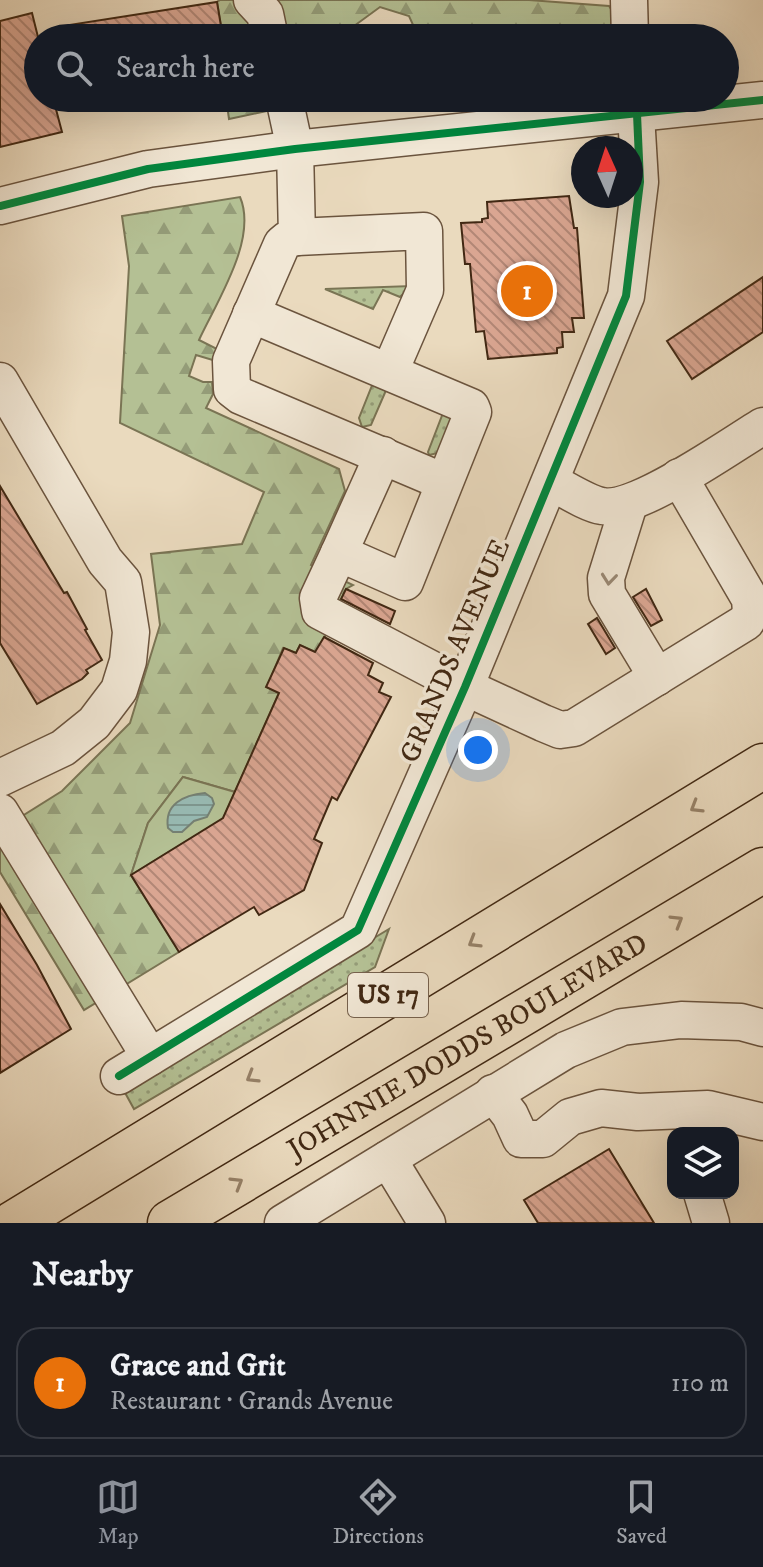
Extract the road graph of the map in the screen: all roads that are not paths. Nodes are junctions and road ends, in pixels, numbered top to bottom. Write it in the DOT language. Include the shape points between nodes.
graph roads {
  1 [pos="252,0"];
  2 [pos="629,0"];
  3 [pos="267,24"];
  4 [pos="630,24"];
  5 [pos="763,100"];
  6 [pos="739,101"];
  7 [pos="287,112"];
  8 [pos="588,112"];
  9 [pos="636,112"];
  10 [pos="295,149"];
  11 [pos="0,206"];
  12 [pos="297,237"];
  13 [pos="251,314"];
  14 [pos="390,371"];
  15 [pos="0,381"];
  16 [pos="763,426"];
  17 [pos="383,455"];
  18 [pos="679,477"];
  19 [pos="444,482"];
  20 [pos="551,482"];
  21 [pos="629,504"];
  22 [pos="339,553"];
  23 [pos="657,677"];
  24 [pos="465,687"];
  25 [pos="763,766"];
  26 [pos="0,778"];
  27 [pos="0,812"];
  28 [pos="763,870"];
  29 [pos="763,1028"];
  30 [pos="150,1057"];
  31 [pos="119,1076"];
  32 [pos="493,1093"];
  33 [pos="680,1121"];
  34 [pos="763,1122"];
  35 [pos="388,1159"];
  36 [pos="704,1199"];
  37 [pos="14,1223"];
  38 [pos="170,1223"];
  39 [pos="283,1223"];
  40 [pos="427,1223"];
  41 [pos="711,1223"];
  1 -- 3 [label="street"];
  2 -- 4 [label="street"];
  5 -- 6 [label="street"];
  7 -- 10 [label="street"];
  8 -- 10 [label="street"];
  9 -- 20 [label="street, GRANDS AVENUE" via="640,182 626,296"];
  10 -- 11 [label="street" via="148,169"];
  10 -- 12 [label="street"];
  12 -- 13 [label="street" via="282,244"];
  12 -- 14 [label="street" via="424,231 425,290"];
  13 -- 14 [label="street"];
  13 -- 17 [label="street" via="231,361 232,389"];
  14 -- 19 [label="street" via="471,407"];
  15 -- 26 [label="street" via="105,561 123,582 131,632 119,690 94,723 63,748"];
  16 -- 18 [label="street"];
  17 -- 19 [label="street"];
  17 -- 22 [label="street"];
  18 -- 21 [label="street"];
  18 -- 23 [label="street" via="750,599 751,612 746,622"];
  19 -- 22 [label="street" via="405,582"];
  20 -- 21 [label="street" via="602,506"];
  20 -- 24 [label="street, GRANDS AVENUE"];
  21 -- 23 [label="street, one-way" via="606,578 607,594"];
  22 -- 24 [label="street" via="318,598 320,611"];
  23 -- 24 [label="street" via="574,728 560,730"];
  24 -- 30 [label="street, GRANDS AVENUE" via="358,930"];
  25 -- 37 [label="highway, US 17, one-way"];
  27 -- 30 [label="street"];
  38 -- 28 [label="highway, JOHNNIE DODDS BOULEVARD, one-way"];
  29 -- 32 [label="street, JOHNNIE DODDS BOULEVARD" via="681,1020 622,1027 566,1050"];
  30 -- 31 [label="street, GRANDS AVENUE"];
  32 -- 33 [label="street" via="521,1139 543,1139 570,1117 601,1108"];
  32 -- 35 [label="street, JOHNNIE DODDS BOULEVARD"];
  33 -- 34 [label="street" via="708,1109"];
  35 -- 39 [label="street, JOHNNIE DODDS BOULEVARD"];
  35 -- 40 [label="street"];
  36 -- 41 [label="street"];
}
